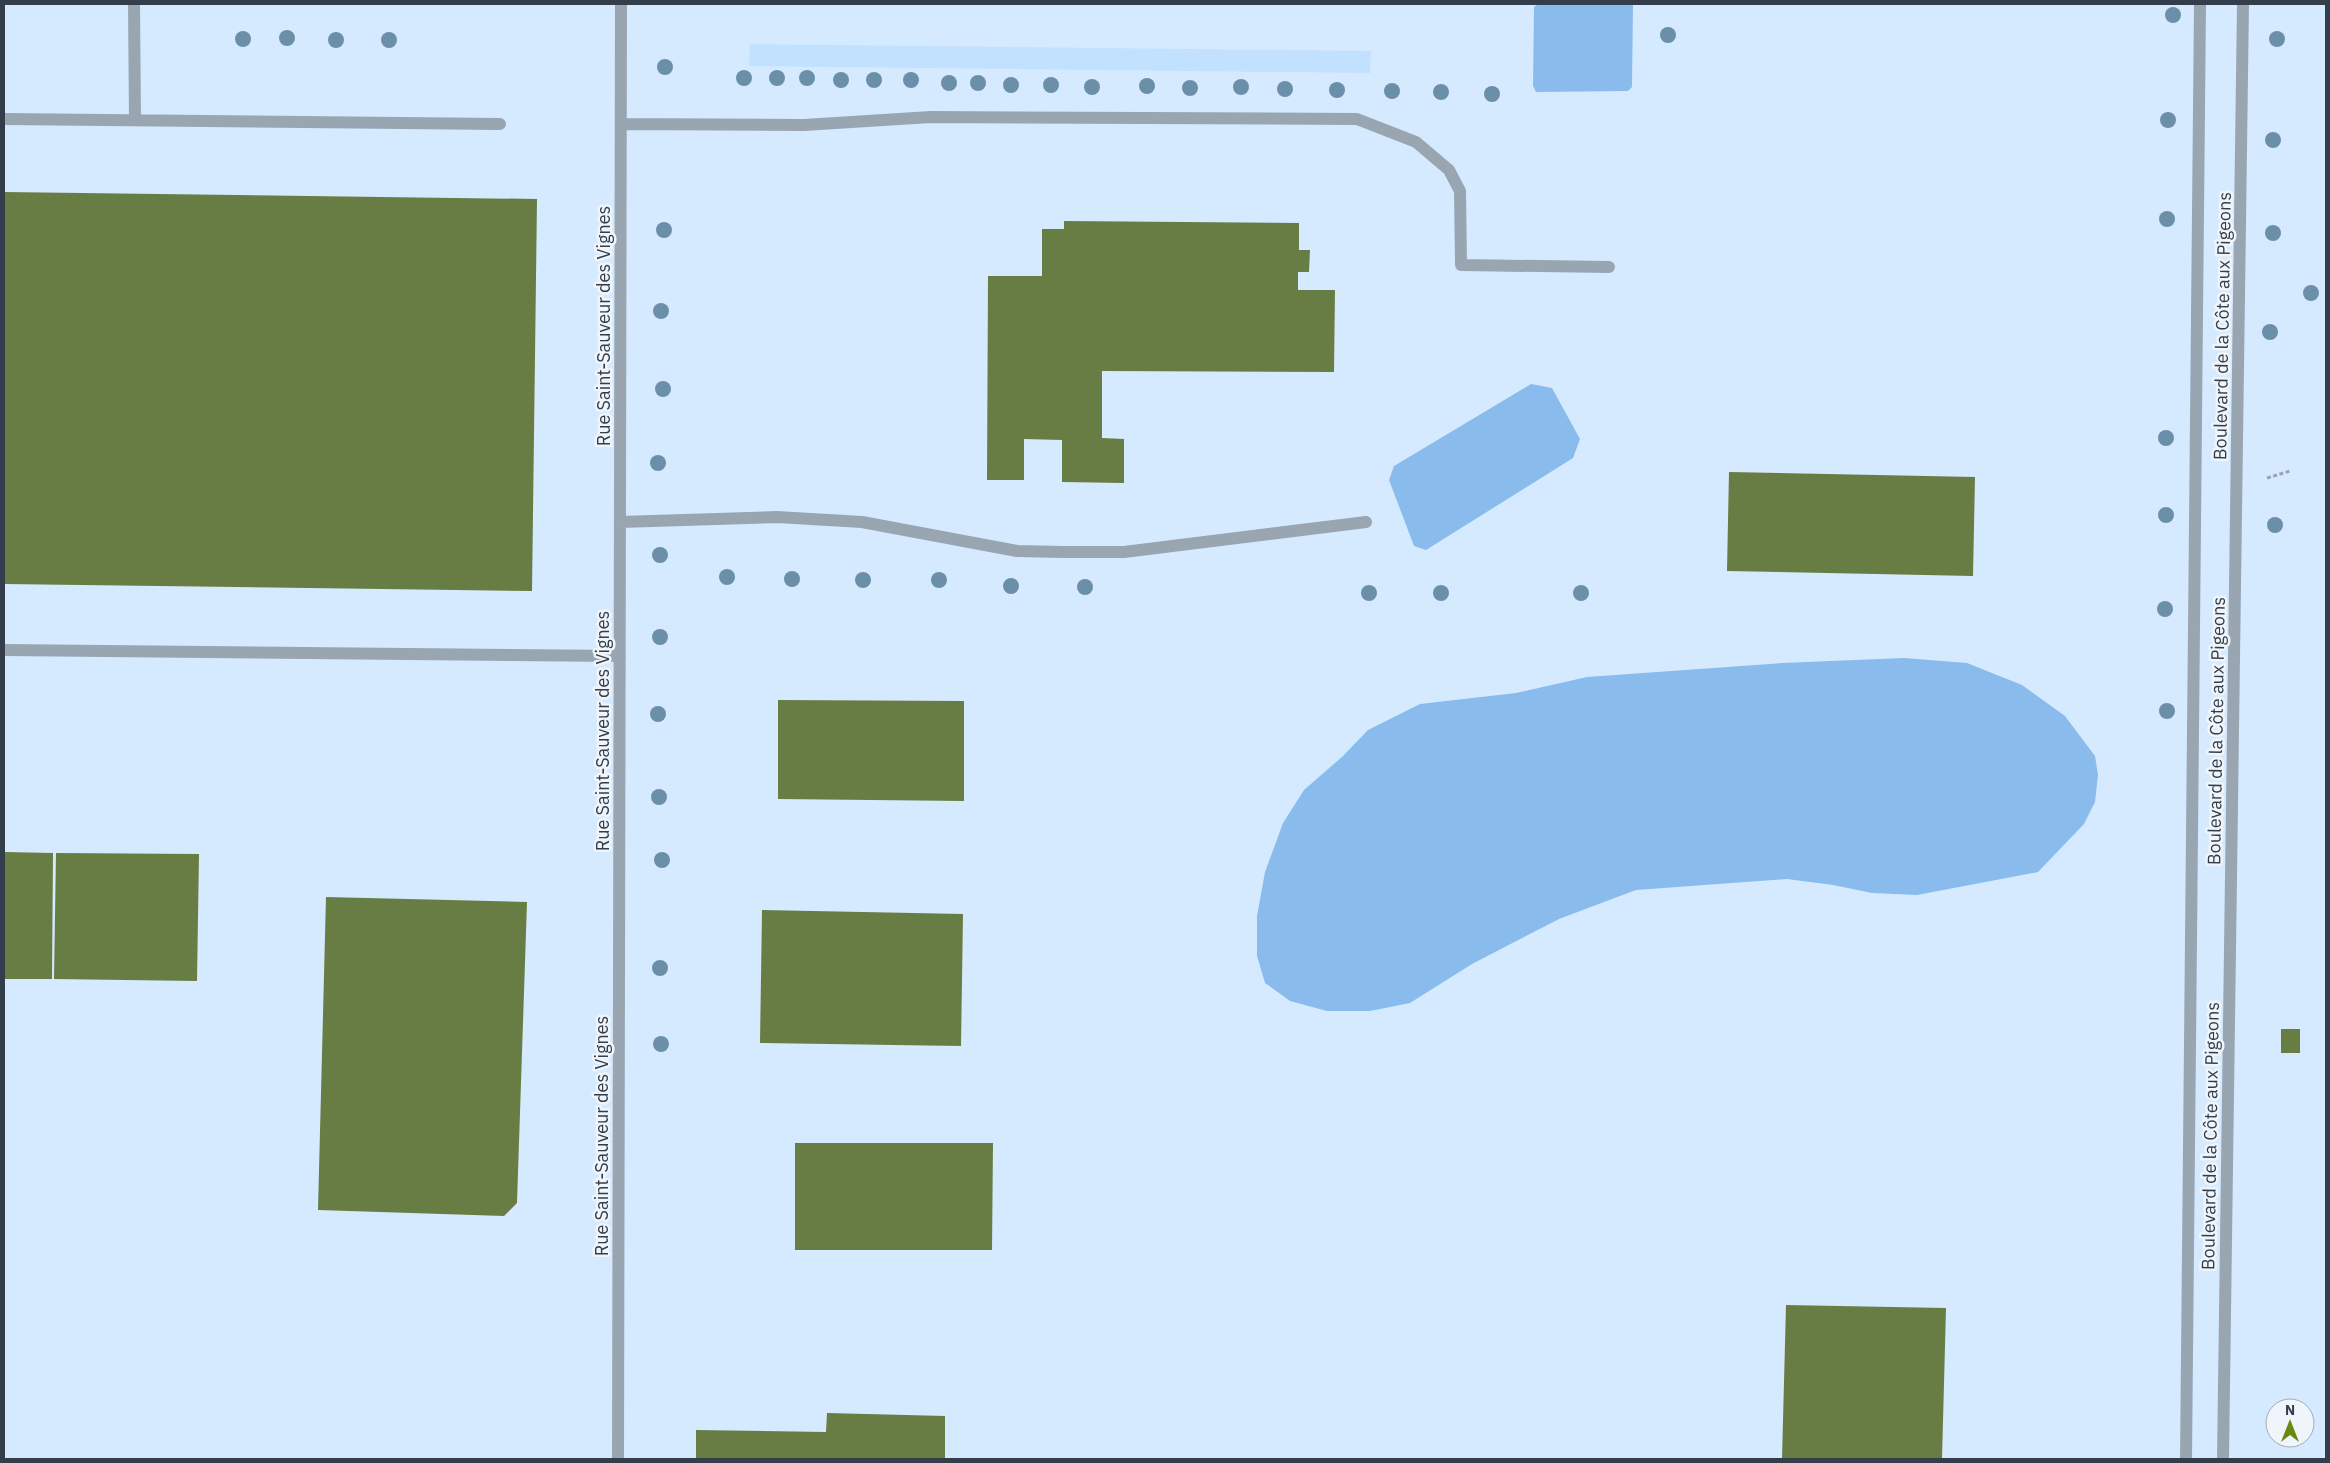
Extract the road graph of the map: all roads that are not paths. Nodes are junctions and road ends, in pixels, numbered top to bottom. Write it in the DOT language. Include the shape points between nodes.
graph roads {
  1 [pos="134,4"];
  2 [pos="621,4"];
  3 [pos="2200,4"];
  4 [pos="2243,4"];
  5 [pos="4,119"];
  6 [pos="135,120"];
  7 [pos="500,124"];
  8 [pos="621,124"];
  9 [pos="1609,267"];
  10 [pos="620,522"];
  11 [pos="1366,522"];
  12 [pos="4,650"];
  13 [pos="620,656"];
  14 [pos="618,1459"];
  15 [pos="2186,1459"];
  16 [pos="2224,1459"];
  1 -- 6 [label="street"];
  2 -- 8 [label="street, Rue Saint-Sauveur des Vignes"];
  3 -- 15 [label="street, Boulevard de la Côte aux Pigeons"];
  4 -- 16 [label="street, Boulevard de la Côte aux Pigeons"];
  5 -- 6 [label="street"];
  6 -- 7 [label="street"];
  8 -- 9 [label="street" via="804,125 931,117 1357,119 1416,142 1449,170 1460,191 1461,264"];
  8 -- 10 [label="street, Rue Saint-Sauveur des Vignes"];
  10 -- 11 [label="street" via="777,517 862,522 1017,551 1063,552 1124,552"];
  10 -- 13 [label="street, Rue Saint-Sauveur des Vignes"];
  12 -- 13 [label="street"];
  13 -- 14 [label="street, Rue Saint-Sauveur des Vignes"];
}
